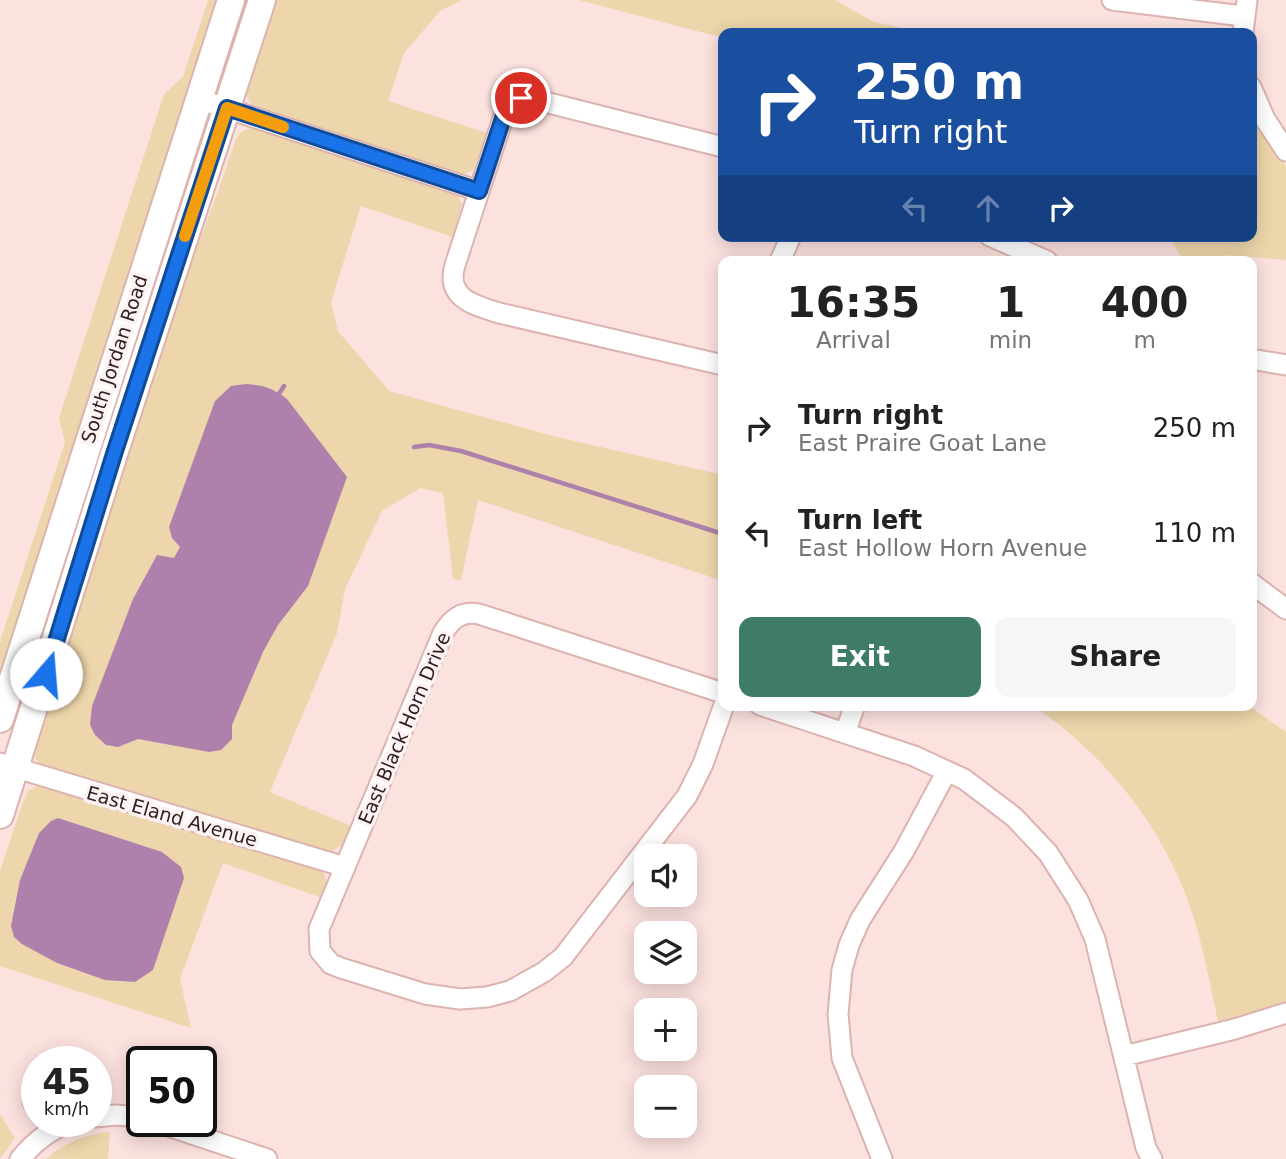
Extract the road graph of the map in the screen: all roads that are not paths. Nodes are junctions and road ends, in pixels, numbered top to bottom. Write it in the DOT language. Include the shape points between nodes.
graph roads {
  1 [pos="231,0"];
  2 [pos="262,0"];
  3 [pos="1112,0"];
  4 [pos="1244,16"];
  5 [pos="198,99"];
  6 [pos="1257,101"];
  7 [pos="227,108"];
  8 [pos="718,146"];
  9 [pos="1286,151"];
  10 [pos="479,191"];
  11 [pos="1004,242"];
  12 [pos="1036,256"];
  13 [pos="1257,360"];
  14 [pos="718,364"];
  15 [pos="1286,365"];
  16 [pos="1257,587"];
  17 [pos="1286,609"];
  18 [pos="718,691"];
  19 [pos="722,711"];
  20 [pos="778,711"];
  21 [pos="853,711"];
  22 [pos="0,719"];
  23 [pos="845,733"];
  24 [pos="8,766"];
  25 [pos="947,771"];
  26 [pos="0,815"];
  27 [pos="345,867"];
  28 [pos="1286,1013"];
  29 [pos="1125,1056"];
  30 [pos="42,1137"];
  31 [pos="201,1137"];
  32 [pos="20,1159"];
  33 [pos="267,1159"];
  34 [pos="882,1159"];
  35 [pos="1152,1159"];
  1 -- 5 [label="main road, South Jordan Road"];
  2 -- 7 [label="main road, South Jordan Road"];
  3 -- 4 [label="street"];
  5 -- 7 [label="street"];
  5 -- 22 [label="main road, South Jordan Road"];
  6 -- 9 [label="street"];
  7 -- 10 [label="street"];
  7 -- 24 [label="main road, South Jordan Road"];
  8 -- 10 [label="street" via="513,94"];
  10 -- 14 [label="street" via="449,294 517,319"];
  11 -- 12 [label="street"];
  13 -- 15 [label="street"];
  16 -- 17 [label="street"];
  18 -- 27 [label="street, East Black Horn Drive" via="456,608"];
  19 -- 27 [label="street, East Black Horn Drive" via="687,796 563,957 510,992 487,998 436,997 341,968 312,954"];
  20 -- 23 [label="street"];
  21 -- 23 [label="street"];
  23 -- 25 [label="street"];
  24 -- 26 [label="main road, South Jordan Road"];
  24 -- 27 [label="street, East Eland Avenue"];
  25 -- 29 [label="street" via="1014,817 1062,874 1095,939"];
  25 -- 34 [label="street" via="845,954 838,1028 842,1058"];
  28 -- 29 [label="street"];
  29 -- 35 [label="street"];
  30 -- 32 [label="street"];
  31 -- 33 [label="street"];
}
